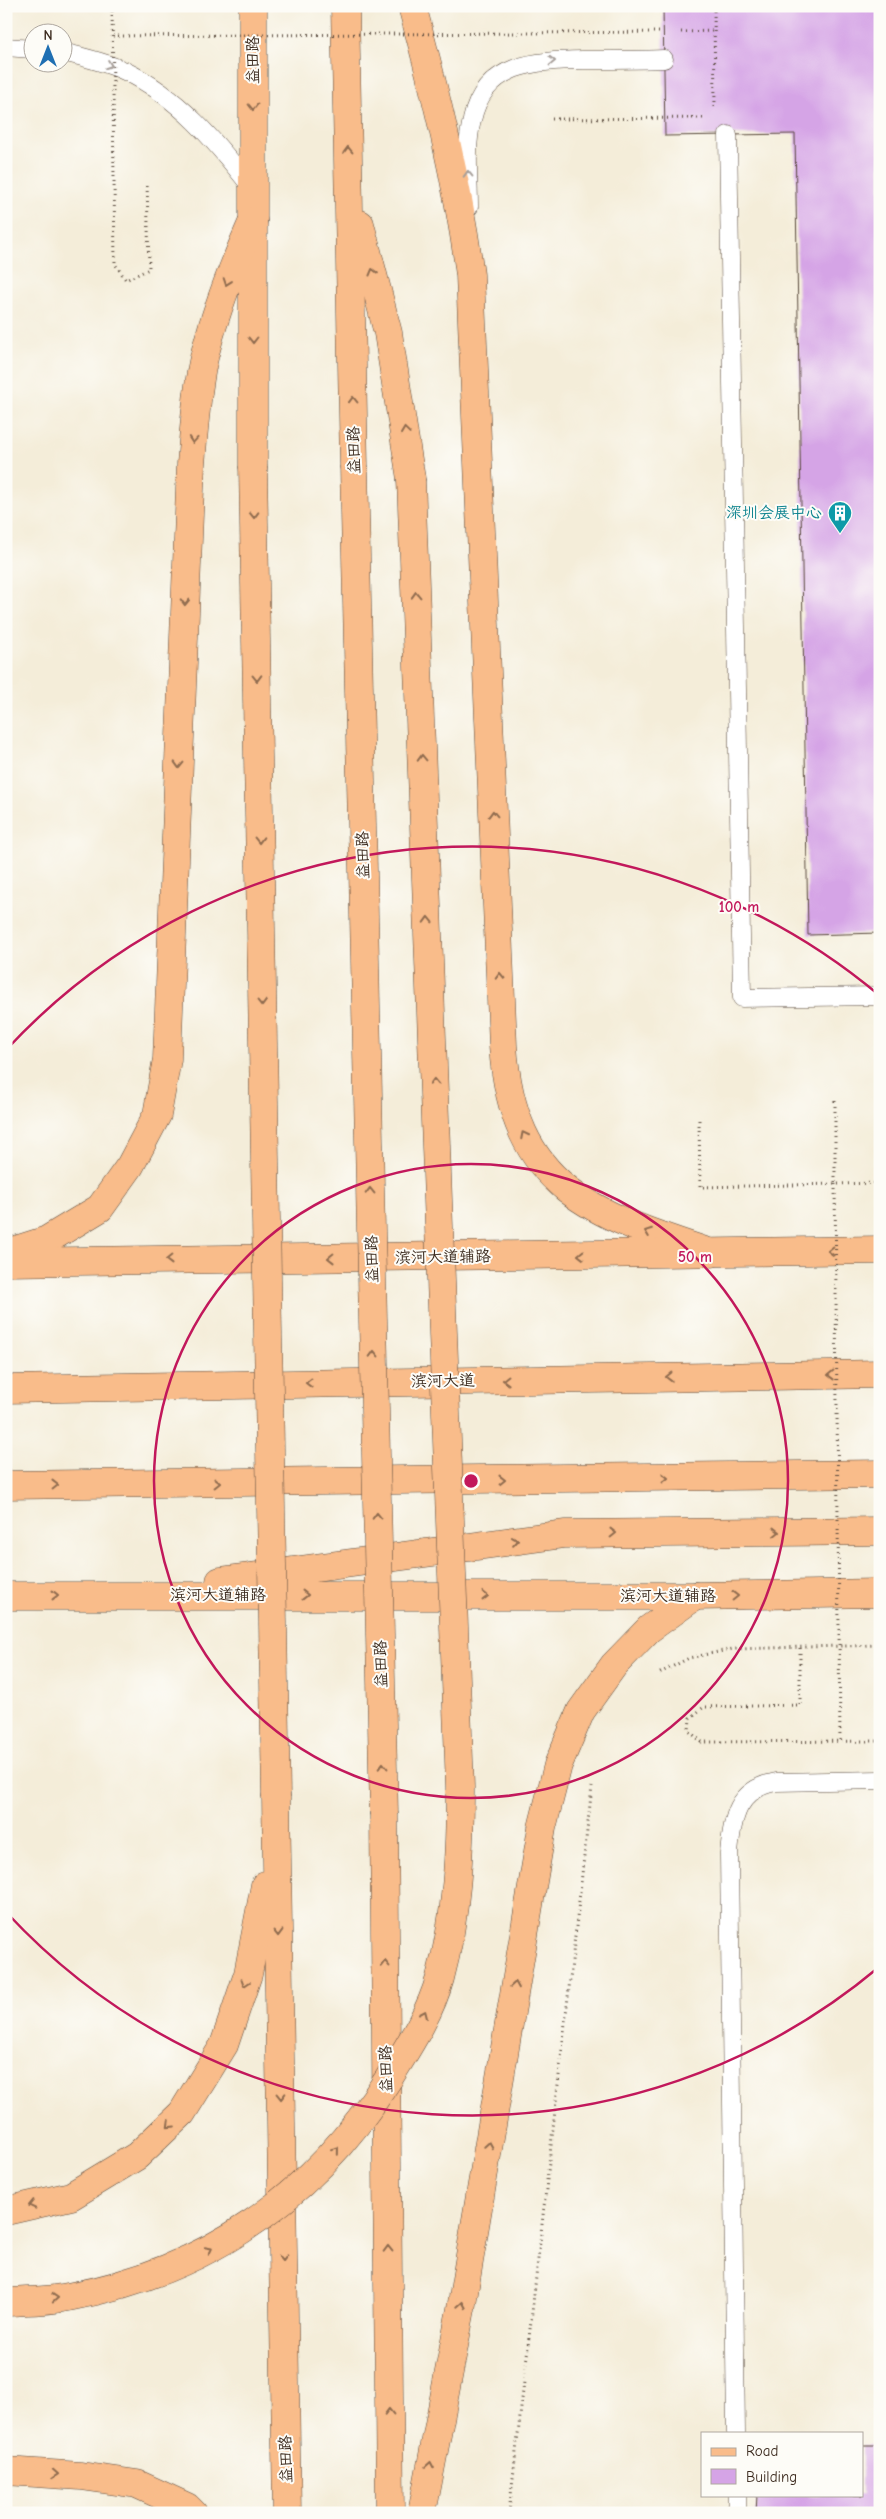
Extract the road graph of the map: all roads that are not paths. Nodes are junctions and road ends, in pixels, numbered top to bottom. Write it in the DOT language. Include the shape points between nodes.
graph roads {
  1 [pos="253,6"];
  2 [pos="345,6"];
  3 [pos="412,6"];
  4 [pos="6,47"];
  5 [pos="22,48"];
  6 [pos="72,54"];
  7 [pos="664,59"];
  8 [pos="728,135"];
  9 [pos="349,185"];
  10 [pos="252,188"];
  11 [pos="253,221"];
  12 [pos="470,275"];
  13 [pos="880,996"];
  14 [pos="880,1250"];
  15 [pos="6,1253"];
  16 [pos="711,1253"];
  17 [pos="6,1262"];
  18 [pos="880,1374"];
  19 [pos="6,1388"];
  20 [pos="880,1474"];
  21 [pos="6,1486"];
  22 [pos="880,1531"];
  23 [pos="880,1593"];
  24 [pos="120,1595"];
  25 [pos="6,1596"];
  26 [pos="695,1596"];
  27 [pos="880,1780"];
  28 [pos="276,1797"];
  29 [pos="6,2211"];
  30 [pos="6,2302"];
  31 [pos="736,2432"];
  32 [pos="6,2471"];
  33 [pos="737,2496"];
  34 [pos="193,2513"];
  35 [pos="286,2513"];
  36 [pos="390,2513"];
  37 [pos="422,2513"];
  38 [pos="737,2513"];
  1 -- 10 [label="main road, 益田路, one-way"];
  9 -- 2 [label="main road, 益田路, one-way"];
  3 -- 12 [label="main road" via="443,120 463,219"];
  4 -- 5 [label="lane"];
  6 -- 10 [label="lane, one-way" via="126,71 161,92 222,150"];
  12 -- 7 [label="lane, one-way" via="468,138 472,118 487,88 513,68 544,61"];
  8 -- 13 [label="lane" via="742,998"];
  30 -- 9 [label="main road, one-way, bridge" via="67,2298 144,2277 211,2250 276,2207 325,2163 364,2115 415,2035 439,1980 455,1913 460,1787 411,479 388,333"];
  36 -- 9 [label="main road, 益田路, one-way, bridge" via="384,1815"];
  10 -- 11 [label="main road, 益田路"];
  11 -- 15 [label="main road, one-way" via="216,316 203,362 196,414 191,464 167,1060 157,1115 130,1166 100,1208 48,1240"];
  11 -- 28 [label="main road, 益田路, one-way, bridge" via="253,466"];
  16 -- 12 [label="main road, one-way" via="615,1218 583,1202 561,1186 531,1148 508,1096 502,1046"];
  14 -- 16 [label="main road, 滨河大道辅路, one-way"];
  16 -- 17 [label="main road, 滨河大道辅路, one-way"];
  18 -- 19 [label="main road, 滨河大道, one-way"];
  21 -- 20 [label="main road, one-way"];
  24 -- 22 [label="main road, one-way" via="564,1534"];
  26 -- 23 [label="main road, 滨河大道辅路, one-way"];
  25 -- 24 [label="main road, 滨河大道辅路, one-way"];
  24 -- 26 [label="main road, 滨河大道辅路, one-way"];
  37 -- 26 [label="main road, one-way" via="462,2309 542,1828 558,1765 581,1711 614,1665 649,1629"];
  27 -- 31 [label="lane" via="761,1784 741,1801 733,1824 729,1854"];
  28 -- 29 [label="main road, one-way" via="264,1897 248,1974 224,2045 182,2113 137,2156 71,2196"];
  28 -- 35 [label="main road, 益田路, one-way"];
  32 -- 34 [label="main road, one-way" via="137,2484 187,2507"];
  33 -- 38 [label="lane"];
}
